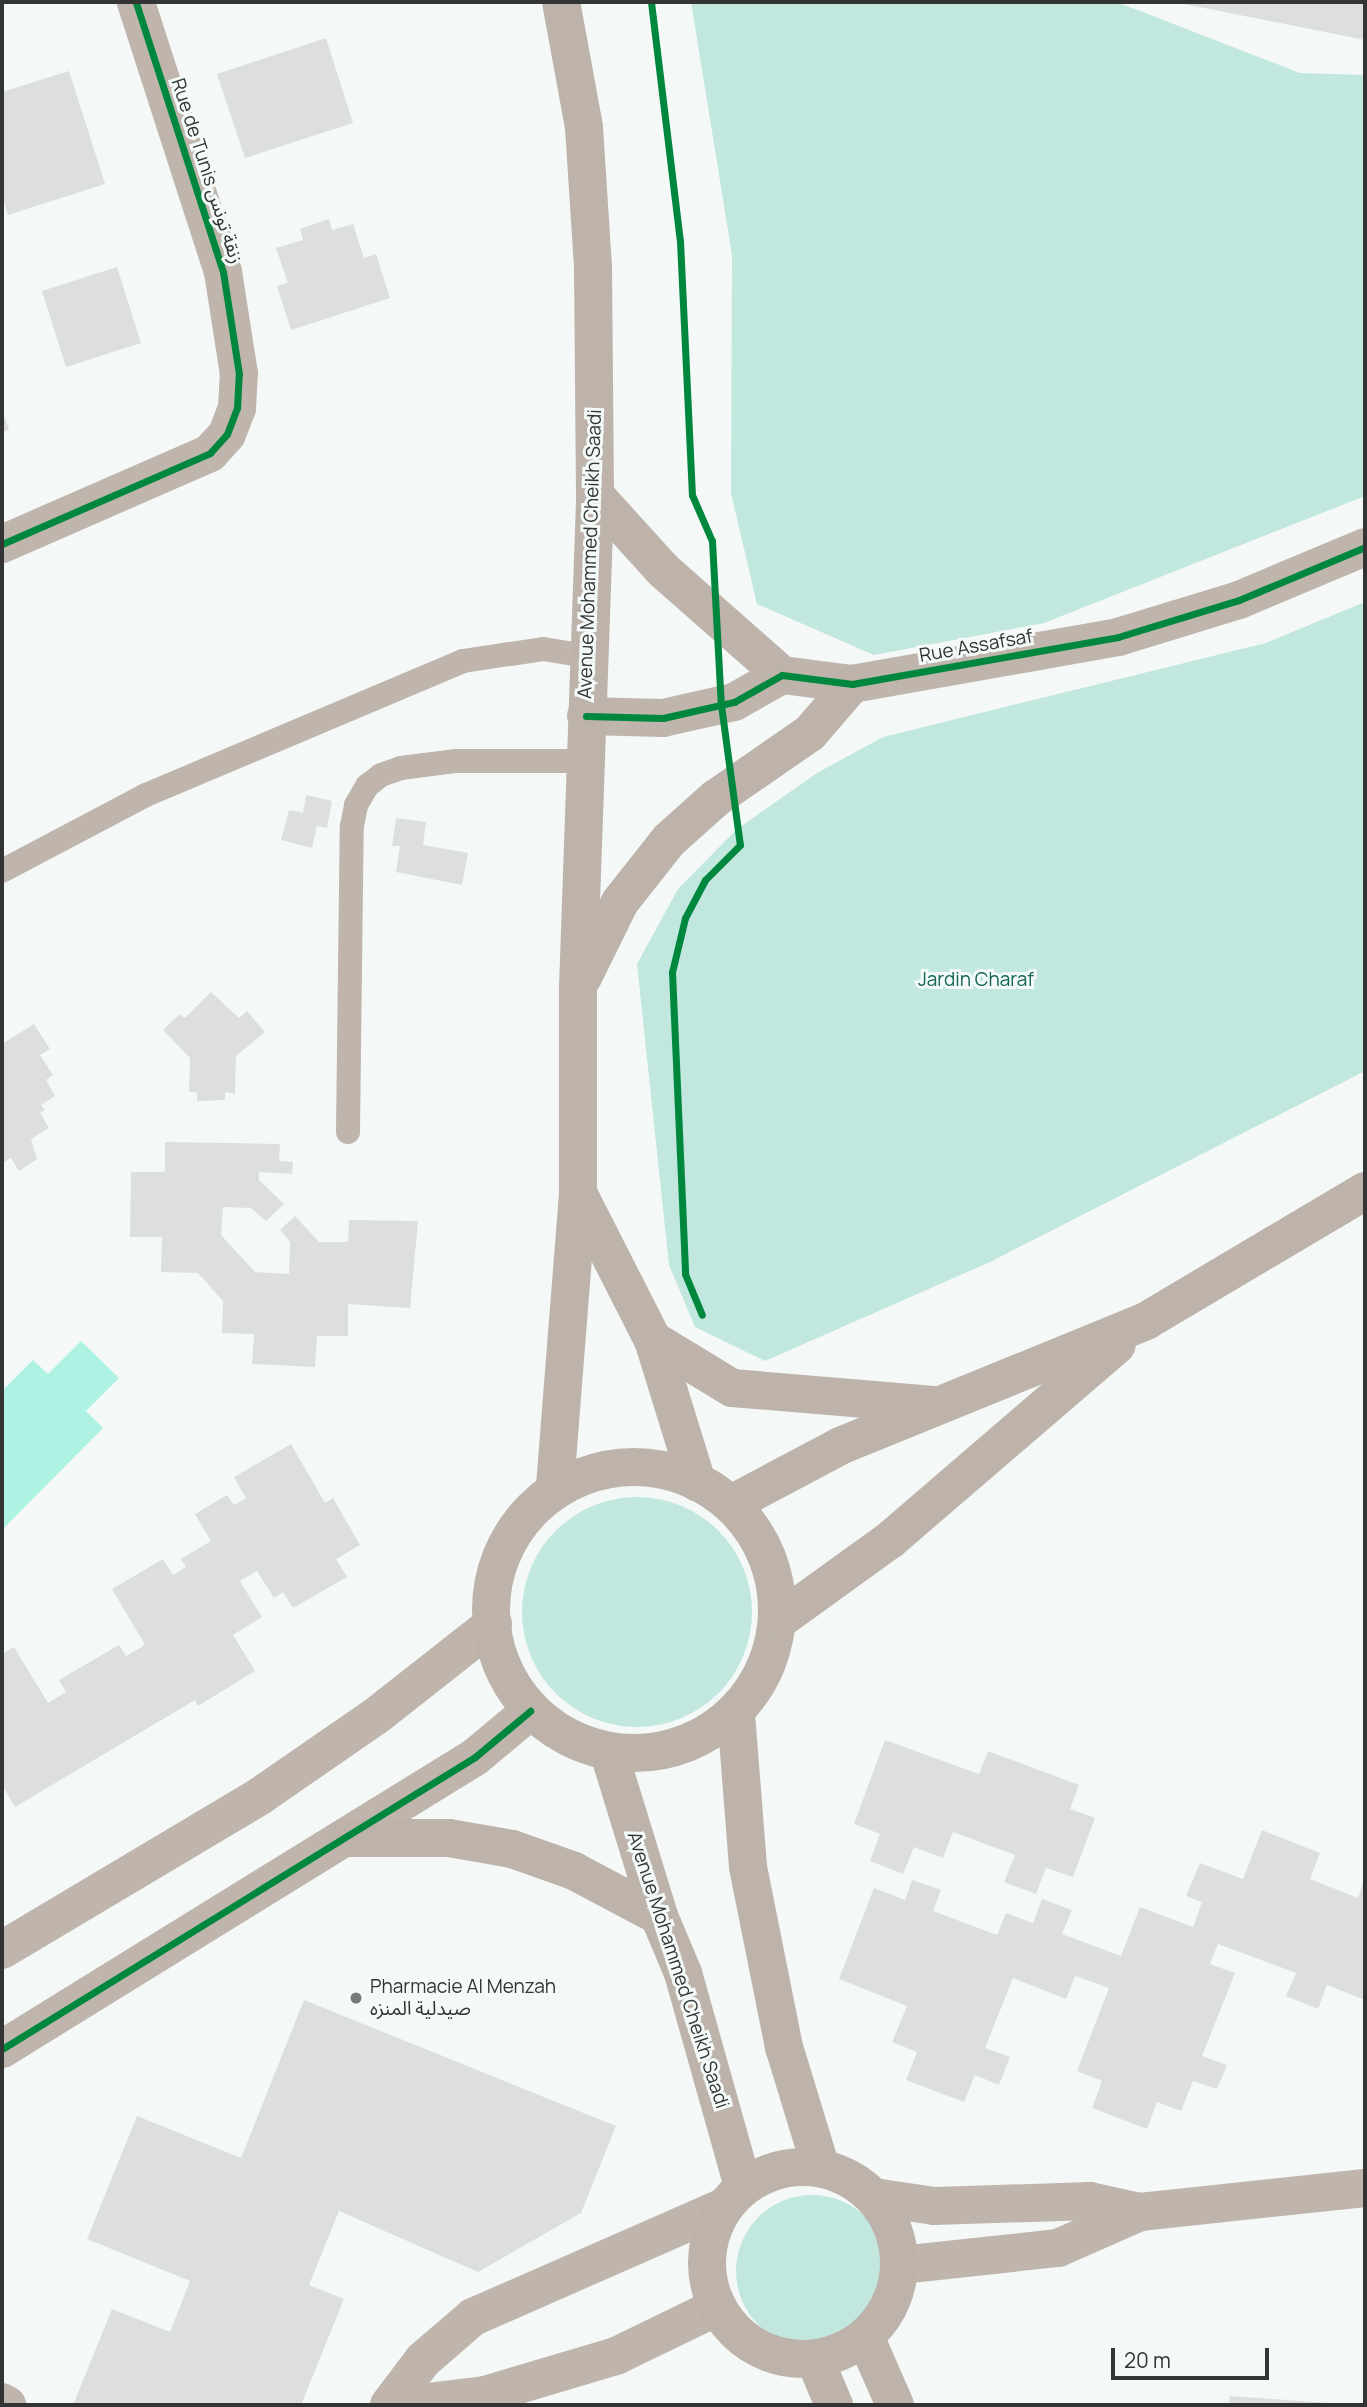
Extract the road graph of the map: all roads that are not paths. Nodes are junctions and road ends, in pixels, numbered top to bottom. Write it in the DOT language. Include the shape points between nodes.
graph roads {
  1 [pos="136,2"];
  2 [pos="561,2"];
  3 [pos="595,495"];
  4 [pos="2,544"];
  5 [pos="1365,547"];
  6 [pos="587,656"];
  7 [pos="782,675"];
  8 [pos="852,684"];
  9 [pos="586,716"];
  10 [pos="583,761"];
  11 [pos="2,871"];
  12 [pos="578,988"];
  13 [pos="348,1132"];
  14 [pos="1365,1191"];
  15 [pos="578,1193"];
  16 [pos="1146,1321"];
  17 [pos="653,1340"];
  18 [pos="942,1406"];
  19 [pos="697,1482"];
  20 [pos="555,1486"];
  21 [pos="733,1503"];
  22 [pos="779,1620"];
  23 [pos="493,1624"];
  24 [pos="530,1711"];
  25 [pos="736,1714"];
  26 [pos="609,1753"];
  27 [pos="346,1838"];
  28 [pos="659,1916"];
  29 [pos="2,1950"];
  30 [pos="2,2049"];
  31 [pos="821,2168"];
  32 [pos="1365,2188"];
  33 [pos="874,2196"];
  34 [pos="734,2197"];
  35 [pos="1140,2212"];
  36 [pos="901,2265"];
  37 [pos="717,2307"];
  38 [pos="866,2339"];
  39 [pos="815,2360"];
  40 [pos="392,2400"];
  41 [pos="2,2402"];
  42 [pos="7,2405"];
  43 [pos="834,2405"];
  44 [pos="895,2405"];
  1 -- 4 [label="street, Rue de Tunis زنقة تونس" via="223,272 239,374 237,408 227,434 211,453"];
  2 -- 3 [label="main road, Avenue Mohammed Cheikh Saadi" via="584,127 593,267"];
  3 -- 6 [label="main road, Avenue Mohammed Cheikh Saadi"];
  3 -- 7 [label="main road" via="663,570"];
  5 -- 8 [label="street, Rue Assafsaf" via="1239,600 1118,637"];
  6 -- 9 [label="main road, Avenue Mohammed Cheikh Saadi"];
  6 -- 11 [label="lane" via="543,649 463,661 146,795"];
  7 -- 8 [label="street, Rue Assafsaf"];
  7 -- 9 [label="street" via="734,702 663,718"];
  8 -- 12 [label="main road" via="810,733 716,798 669,839 620,902"];
  9 -- 10 [label="main road, Avenue Mohammed Cheikh Saadi"];
  10 -- 12 [label="main road, Avenue Mohammed Cheikh Saadi"];
  10 -- 13 [label="lane" via="455,761 401,768 367,786 356,805 352,826"];
  12 -- 15 [label="main road, Avenue Mohammed Cheikh Saadi"];
  14 -- 16 [label="main road"];
  15 -- 17 [label="main road, Avenue Mohammed Cheikh Saadi"];
  15 -- 20 [label="main road, Avenue Mohammed Cheikh Saadi"];
  16 -- 18 [label="main road"];
  16 -- 22 [label="main road" via="890,1540"];
  17 -- 18 [label="main road" via="732,1388"];
  17 -- 19 [label="main road, Avenue Mohammed Cheikh Saadi"];
  18 -- 21 [label="main road" via="840,1446"];
  19 -- 20 [label="main road" via="667,1469 615,1466"];
  19 -- 21 [label="main road"];
  20 -- 23 [label="main road" via="530,1508 505,1544 496,1577"];
  21 -- 22 [label="main road" via="769,1556"];
  22 -- 25 [label="main road" via="766,1670"];
  23 -- 24 [label="main road" via="495,1653"];
  23 -- 29 [label="street" via="376,1716 260,1796"];
  24 -- 26 [label="main road" via="566,1738"];
  24 -- 27 [label="street" via="475,1756"];
  25 -- 26 [label="main road" via="677,1748"];
  25 -- 31 [label="main road" via="748,1867 785,2047"];
  26 -- 28 [label="main road, Avenue Mohammed Cheikh Saadi"];
  27 -- 28 [label="main road" via="449,1838 512,1849 574,1871"];
  27 -- 30 [label="street"];
  28 -- 34 [label="main road, Avenue Mohammed Cheikh Saadi" via="683,1973"];
  31 -- 33 [label="main road" via="850,2178"];
  31 -- 34 [label="main road" via="794,2167"];
  32 -- 35 [label="street"];
  33 -- 35 [label="street" via="934,2206 1090,2201"];
  33 -- 36 [label="main road" via="894,2228"];
  34 -- 37 [label="main road" via="712,2230 706,2256 708,2283"];
  34 -- 40 [label="street" via="473,2317 424,2360"];
  35 -- 36 [label="street" via="1058,2248"];
  36 -- 38 [label="main road" via="891,2305"];
  37 -- 39 [label="main road" via="757,2349"];
  37 -- 40 [label="street" via="616,2356 485,2395 428,2402"];
  38 -- 39 [label="main road"];
  38 -- 44 [label="main road"];
  39 -- 43 [label="main road"];
  41 -- 42 [label="street"];
}
